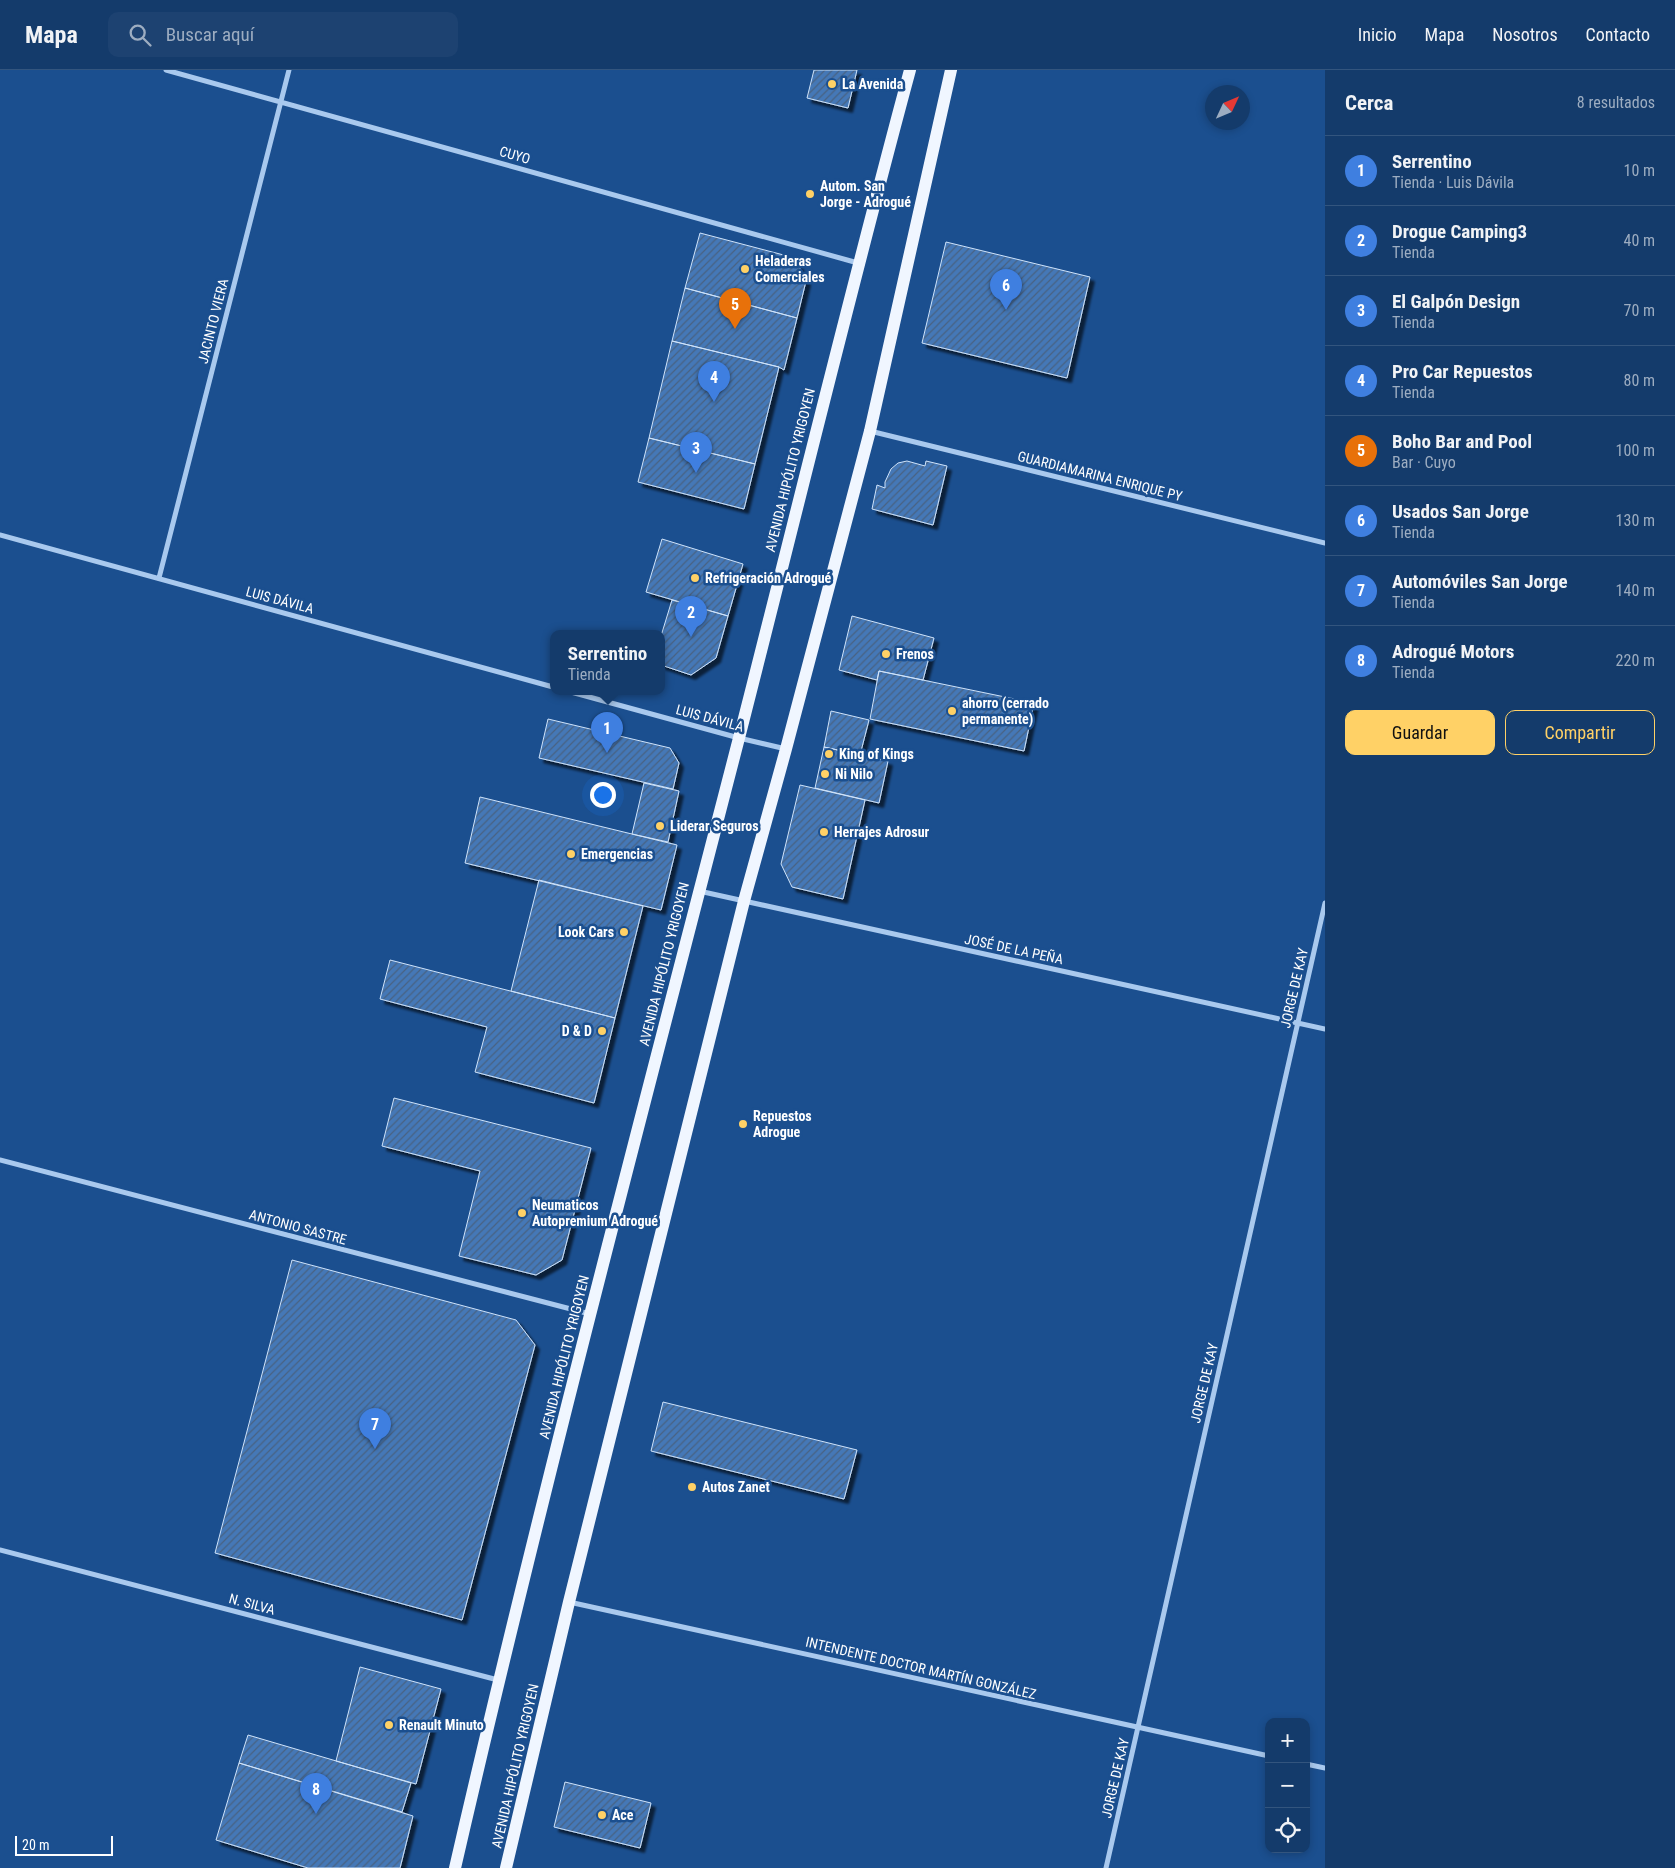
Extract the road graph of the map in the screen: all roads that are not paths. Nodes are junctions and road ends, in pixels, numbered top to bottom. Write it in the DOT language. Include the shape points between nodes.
graph roads {
  1 [pos="166,70"];
  2 [pos="289,70"];
  3 [pos="910,70"];
  4 [pos="950,70"];
  5 [pos="281,102"];
  6 [pos="858,263"];
  7 [pos="870,431"];
  8 [pos="0,535"];
  9 [pos="1325,543"];
  10 [pos="159,578"];
  11 [pos="550,686"];
  12 [pos="582,695"];
  13 [pos="739,738"];
  14 [pos="786,749"];
  15 [pos="699,891"];
  16 [pos="744,901"];
  17 [pos="1325,903"];
  18 [pos="1297,1023"];
  19 [pos="1325,1029"];
  20 [pos="0,1160"];
  21 [pos="590,1315"];
  22 [pos="0,1550"];
  23 [pos="569,1602"];
  24 [pos="499,1680"];
  25 [pos="1138,1728"];
  26 [pos="1265,1755"];
  27 [pos="1310,1765"];
  28 [pos="1325,1768"];
  29 [pos="455,1868"];
  30 [pos="506,1868"];
  31 [pos="1106,1868"];
  1 -- 5 [label="street, CUYO"];
  2 -- 5 [label="street, JACINTO VIERA"];
  3 -- 6 [label="main road, AVENIDA HIPÓLITO YRIGOYEN"];
  4 -- 7 [label="main road, AVENIDA HIPÓLITO YRIGOYEN"];
  5 -- 6 [label="street, CUYO"];
  5 -- 10 [label="street, JACINTO VIERA"];
  6 -- 13 [label="main road, AVENIDA HIPÓLITO YRIGOYEN"];
  7 -- 9 [label="street, GUARDIAMARINA ENRIQUE PY"];
  7 -- 14 [label="main road, AVENIDA HIPÓLITO YRIGOYEN"];
  8 -- 10 [label="street, LUIS DÁVILA"];
  10 -- 11 [label="street, LUIS DÁVILA"];
  12 -- 13 [label="street, LUIS DÁVILA"];
  13 -- 14 [label="street, LUIS DÁVILA"];
  13 -- 15 [label="main road, AVENIDA HIPÓLITO YRIGOYEN"];
  14 -- 16 [label="main road, AVENIDA HIPÓLITO YRIGOYEN"];
  15 -- 16 [label="street, JOSÉ DE LA PEÑA"];
  15 -- 21 [label="main road, AVENIDA HIPÓLITO YRIGOYEN"];
  16 -- 18 [label="street, JOSÉ DE LA PEÑA"];
  16 -- 23 [label="main road, AVENIDA HIPÓLITO YRIGOYEN"];
  17 -- 18 [label="street, JORGE DE KAY"];
  18 -- 19 [label="street, JOSÉ DE LA PEÑA"];
  18 -- 25 [label="street, JORGE DE KAY"];
  20 -- 21 [label="street, ANTONIO SASTRE"];
  21 -- 24 [label="main road, AVENIDA HIPÓLITO YRIGOYEN"];
  22 -- 24 [label="street, N. SILVA"];
  23 -- 25 [label="street, INTENDENTE DOCTOR MARTÍN GONZÁLEZ"];
  23 -- 30 [label="main road, AVENIDA HIPÓLITO YRIGOYEN"];
  24 -- 29 [label="main road, AVENIDA HIPÓLITO YRIGOYEN"];
  25 -- 26 [label="street, INTENDENTE DOCTOR MARTÍN GONZÁLEZ"];
  25 -- 31 [label="street, JORGE DE KAY"];
  27 -- 28 [label="street"];
}
